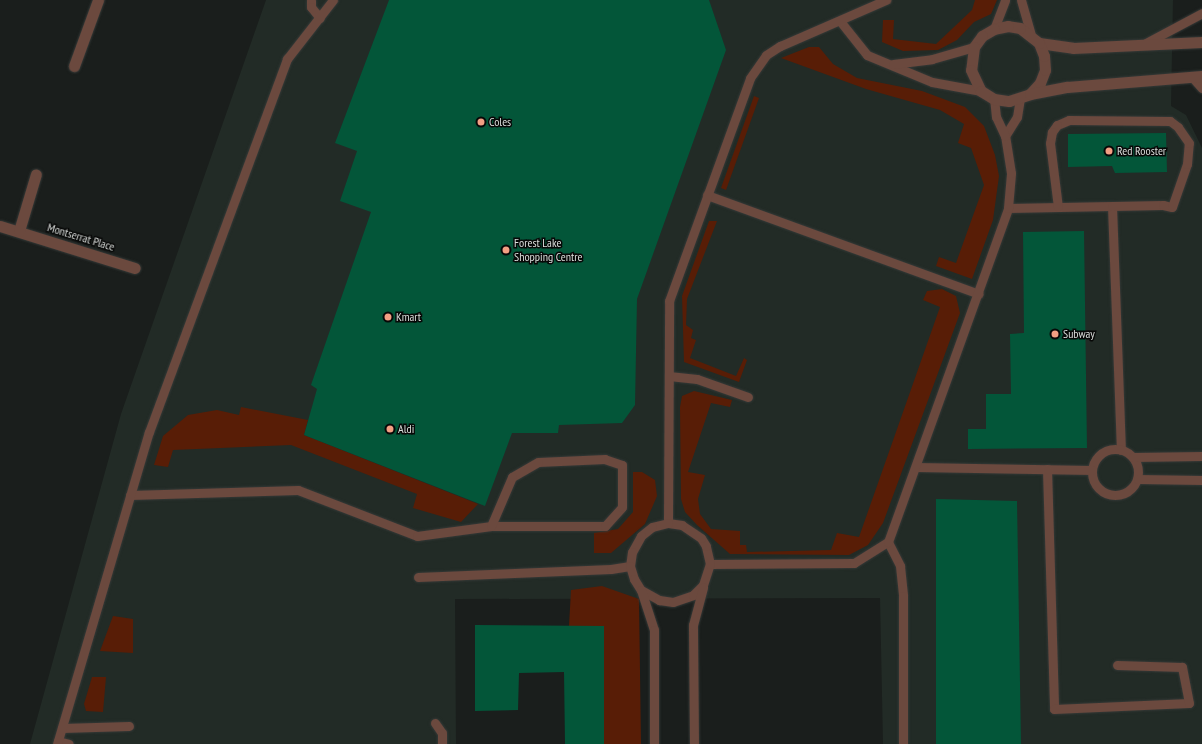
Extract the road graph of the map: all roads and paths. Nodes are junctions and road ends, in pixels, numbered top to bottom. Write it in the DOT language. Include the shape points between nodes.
graph roads {
  1 [pos="98,0"];
  2 [pos="311,0"];
  3 [pos="333,0"];
  4 [pos="886,0"];
  5 [pos="1005,0"];
  6 [pos="1021,0"];
  7 [pos="1202,13"];
  8 [pos="320,18"];
  9 [pos="840,20"];
  10 [pos="994,29"];
  11 [pos="1031,34"];
  12 [pos="1202,42"];
  13 [pos="1039,43"];
  14 [pos="1142,45"];
  15 [pos="974,47"];
  16 [pos="891,65"];
  17 [pos="74,66"];
  18 [pos="1197,76"];
  19 [pos="1202,88"];
  20 [pos="981,91"];
  21 [pos="1030,94"];
  22 [pos="994,98"];
  23 [pos="1020,99"];
  24 [pos="1005,136"];
  25 [pos="36,174"];
  26 [pos="707,196"];
  27 [pos="1112,206"];
  28 [pos="1058,207"];
  29 [pos="1008,208"];
  30 [pos="0,226"];
  31 [pos="19,232"];
  32 [pos="135,268"];
  33 [pos="979,294"];
  34 [pos="669,376"];
  35 [pos="748,398"];
  36 [pos="1121,450"];
  37 [pos="1202,456"];
  38 [pos="1133,457"];
  39 [pos="916,467"];
  40 [pos="1047,469"];
  41 [pos="1092,470"];
  42 [pos="1138,479"];
  43 [pos="1202,480"];
  44 [pos="130,495"];
  45 [pos="668,523"];
  46 [pos="491,526"];
  47 [pos="888,542"];
  48 [pos="710,564"];
  49 [pos="630,566"];
  50 [pos="418,577"];
  51 [pos="703,585"];
  52 [pos="641,590"];
  53 [pos="1117,666"];
  54 [pos="435,723"];
  55 [pos="129,726"];
  56 [pos="62,728"];
  57 [pos="57,742"];
  58 [pos="68,744"];
  59 [pos="442,744"];
  60 [pos="654,744"];
  61 [pos="694,744"];
  62 [pos="903,744"];
  1 -- 17 [label="street"];
  2 -- 8 [label="lane" via="311,7"];
  3 -- 8 [label="lane"];
  4 -- 9 [label="lane"];
  5 -- 10 [label="lane"];
  6 -- 11 [label="lane"];
  7 -- 14 [label="lane"];
  8 -- 44 [label="lane" via="287,59 149,432"];
  9 -- 16 [label="lane" via="867,55"];
  9 -- 26 [label="lane" via="780,46 766,55 750,78"];
  10 -- 11 [label="street" via="1008,26 1020,28"];
  10 -- 15 [label="street" via="982,36"];
  11 -- 13 [label="street"];
  12 -- 14 [label="street"];
  13 -- 14 [label="street" via="1072,48"];
  13 -- 21 [label="street" via="1044,56 1045,70 1040,83"];
  15 -- 16 [label="lane" via="932,59"];
  15 -- 20 [label="street" via="970,70"];
  16 -- 20 [label="lane" via="932,82"];
  18 -- 19 [label="lane"];
  18 -- 21 [label="street" via="1067,87"];
  20 -- 22 [label="street"];
  21 -- 23 [label="street"];
  22 -- 23 [label="street" via="1009,101"];
  22 -- 24 [label="lane" via="996,117"];
  23 -- 24 [label="lane" via="1017,118"];
  24 -- 29 [label="lane" via="1010,173"];
  25 -- 31 [label="street"];
  26 -- 33 [label="lane"];
  26 -- 34 [label="lane" via="669,301"];
  27 -- 28 [label="lane"];
  27 -- 28 [label="lane" via="1172,207 1187,164 1189,143 1178,127 1170,121 1069,120 1057,125 1052,132 1050,143"];
  27 -- 36 [label="lane"];
  28 -- 29 [label="lane"];
  29 -- 33 [label="lane"];
  30 -- 31 [label="street, Montserrat Place"];
  31 -- 32 [label="street, Montserrat Place"];
  33 -- 39 [label="lane"];
  34 -- 35 [label="lane" via="697,379"];
  34 -- 45 [label="lane"];
  36 -- 38 [label="lane"];
  36 -- 41 [label="lane" via="1106,451 1099,456"];
  37 -- 38 [label="lane"];
  38 -- 42 [label="lane" via="1139,471"];
  39 -- 40 [label="lane"];
  39 -- 47 [label="lane"];
  40 -- 41 [label="lane"];
  40 -- 53 [label="lane" via="1054,708 1189,703 1182,667"];
  41 -- 42 [label="lane" via="1096,484 1108,494 1122,494 1134,486"];
  42 -- 43 [label="lane"];
  44 -- 46 [label="lane" via="298,490 416,536"];
  44 -- 56 [label="lane"];
  45 -- 48 [label="lane" via="682,525 702,538"];
  45 -- 49 [label="lane" via="652,527 641,536 632,552"];
  46 -- 46 [label="lane" via="512,477 538,462 605,459 622,465 622,507 605,526"];
  47 -- 48 [label="lane" via="854,563"];
  47 -- 62 [label="lane" via="900,566 903,596"];
  48 -- 51 [label="lane"];
  49 -- 50 [label="lane" via="611,569"];
  49 -- 52 [label="lane"];
  51 -- 52 [label="lane" via="693,595 673,602 659,600"];
  51 -- 61 [label="lane" via="693,625"];
  52 -- 60 [label="lane" via="654,630"];
  54 -- 59 [label="lane" via="442,733"];
  55 -- 56 [label="lane"];
  56 -- 57 [label="lane"];
  57 -- 58 [label="lane"];
}
